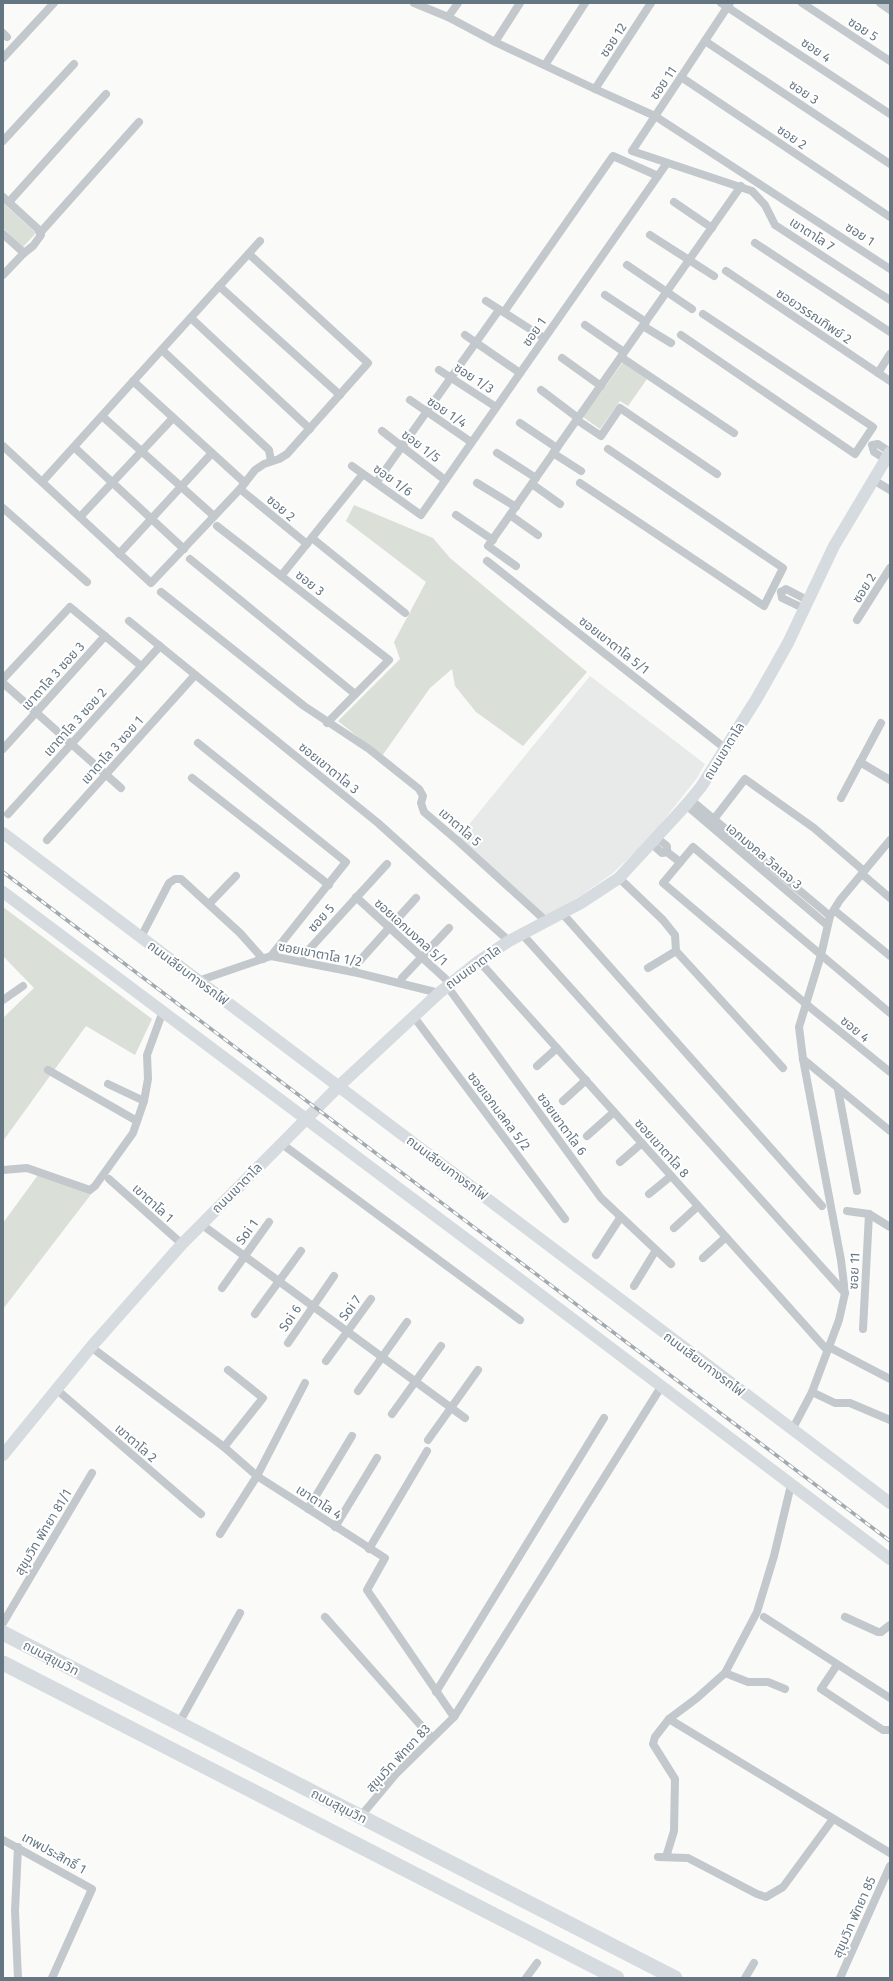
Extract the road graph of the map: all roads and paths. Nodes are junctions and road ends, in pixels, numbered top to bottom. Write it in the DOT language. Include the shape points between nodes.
graph roads {
  1 [pos="54,3"];
  2 [pos="414,3"];
  3 [pos="458,3"];
  4 [pos="520,3"];
  5 [pos="585,3"];
  6 [pos="651,3"];
  7 [pos="802,3"];
  8 [pos="880,3"];
  9 [pos="726,4"];
  10 [pos="890,10"];
  11 [pos="448,17"];
  12 [pos="705,41"];
  13 [pos="495,42"];
  14 [pos="3,58"];
  15 [pos="890,61"];
  16 [pos="74,64"];
  17 [pos="544,65"];
  18 [pos="681,77"];
  19 [pos="595,89"];
  20 [pos="106,94"];
  21 [pos="890,114"];
  22 [pos="655,116"];
  23 [pos="139,122"];
  24 [pos="3,141"];
  25 [pos="664,162"];
  26 [pos="890,164"];
  27 [pos="655,175"];
  28 [pos="741,186"];
  29 [pos="6,200"];
  30 [pos="674,202"];
  31 [pos="890,217"];
  32 [pos="712,228"];
  33 [pos="40,233"];
  34 [pos="3,234"];
  35 [pos="650,235"];
  36 [pos="260,241"];
  37 [pos="755,243"];
  38 [pos="24,253"];
  39 [pos="249,254"];
  40 [pos="689,260"];
  41 [pos="627,265"];
  42 [pos="890,269"];
  43 [pos="726,271"];
  44 [pos="3,275"];
  45 [pos="714,276"];
  46 [pos="219,286"];
  47 [pos="667,291"];
  48 [pos="605,295"];
  49 [pos="890,300"];
  50 [pos="486,301"];
  51 [pos="692,309"];
  52 [pos="501,311"];
  53 [pos="703,314"];
  54 [pos="191,318"];
  55 [pos="644,324"];
  56 [pos="585,325"];
  57 [pos="890,332"];
  58 [pos="465,335"];
  59 [pos="681,336"];
  60 [pos="544,338"];
  61 [pos="476,343"];
  62 [pos="670,344"];
  63 [pos="162,350"];
  64 [pos="623,354"];
  65 [pos="890,354"];
  66 [pos="562,358"];
  67 [pos="439,370"];
  68 [pos="520,373"];
  69 [pos="878,374"];
  70 [pos="451,378"];
  71 [pos="133,381"];
  72 [pos="890,381"];
  73 [pos="601,386"];
  74 [pos="541,390"];
  75 [pos="340,396"];
  76 [pos="410,400"];
  77 [pos="496,407"];
  78 [pos="426,412"];
  79 [pos="102,416"];
  80 [pos="173,418"];
  81 [pos="578,419"];
  82 [pos="520,423"];
  83 [pos="310,429"];
  84 [pos="382,431"];
  85 [pos="734,433"];
  86 [pos="864,440"];
  87 [pos="471,442"];
  88 [pos="3,446"];
  89 [pos="74,447"];
  90 [pos="402,447"];
  91 [pos="608,448"];
  92 [pos="142,451"];
  93 [pos="555,451"];
  94 [pos="212,453"];
  95 [pos="497,453"];
  96 [pos="888,454"];
  97 [pos="271,461"];
  98 [pos="352,466"];
  99 [pos="581,471"];
  100 [pos="363,474"];
  101 [pos="717,474"];
  102 [pos="445,480"];
  103 [pos="872,480"];
  104 [pos="534,481"];
  105 [pos="42,482"];
  106 [pos="112,482"];
  107 [pos="376,483"];
  108 [pos="477,483"];
  109 [pos="580,483"];
  110 [pos="181,486"];
  111 [pos="243,486"];
  112 [pos="890,490"];
  113 [pos="560,504"];
  114 [pos="516,507"];
  115 [pos="3,508"];
  116 [pos="421,515"];
  117 [pos="456,515"];
  118 [pos="510,515"];
  119 [pos="214,516"];
  120 [pos="80,517"];
  121 [pos="151,519"];
  122 [pos="217,526"];
  123 [pos="538,535"];
  124 [pos="493,540"];
  125 [pos="309,542"];
  126 [pos="184,549"];
  127 [pos="119,554"];
  128 [pos="190,559"];
  129 [pos="487,562"];
  130 [pos="516,566"];
  131 [pos="890,568"];
  132 [pos="281,576"];
  133 [pos="87,582"];
  134 [pos="778,590"];
  135 [pos="161,592"];
  136 [pos="807,605"];
  137 [pos="405,613"];
  138 [pos="858,620"];
  139 [pos="129,621"];
  140 [pos="104,636"];
  141 [pos="160,646"];
  142 [pos="141,666"];
  143 [pos="195,675"];
  144 [pos="3,679"];
  145 [pos="3,683"];
  146 [pos="355,694"];
  147 [pos="37,712"];
  148 [pos="326,723"];
  149 [pos="882,723"];
  150 [pos="198,743"];
  151 [pos="72,744"];
  152 [pos="3,749"];
  153 [pos="726,749"];
  154 [pos="860,762"];
  155 [pos="106,775"];
  156 [pos="192,778"];
  157 [pos="890,780"];
  158 [pos="121,788"];
  159 [pos="841,798"];
  160 [pos="688,803"];
  161 [pos="8,814"];
  162 [pos="714,819"];
  163 [pos="3,833"];
  164 [pos="47,840"];
  165 [pos="890,840"];
  166 [pos="654,841"];
  167 [pos="680,862"];
  168 [pos="387,864"];
  169 [pos="863,872"];
  170 [pos="236,876"];
  171 [pos="619,878"];
  172 [pos="329,885"];
  173 [pos="3,892"];
  174 [pos="356,898"];
  175 [pos="416,898"];
  176 [pos="890,898"];
  177 [pos="209,904"];
  178 [pos="562,913"];
  179 [pos="832,913"];
  180 [pos="546,922"];
  181 [pos="827,926"];
  182 [pos="389,928"];
  183 [pos="449,928"];
  184 [pos="522,934"];
  185 [pos="141,937"];
  186 [pos="509,941"];
  187 [pos="676,951"];
  188 [pos="304,955"];
  189 [pos="821,955"];
  190 [pos="890,956"];
  191 [pos="267,957"];
  192 [pos="422,957"];
  193 [pos="479,961"];
  194 [pos="355,966"];
  195 [pos="648,968"];
  196 [pos="402,978"];
  197 [pos="198,981"];
  198 [pos="23,986"];
  199 [pos="445,987"];
  200 [pos="3,1000"];
  201 [pos="806,1004"];
  202 [pos="163,1011"];
  203 [pos="890,1013"];
  204 [pos="414,1017"];
  205 [pos="557,1048"];
  206 [pos="803,1059"];
  207 [pos="537,1066"];
  208 [pos="783,1068"];
  209 [pos="48,1070"];
  210 [pos="890,1072"];
  211 [pos="586,1080"];
  212 [pos="108,1084"];
  213 [pos="340,1086"];
  214 [pos="838,1089"];
  215 [pos="144,1101"];
  216 [pos="562,1101"];
  217 [pos="614,1112"];
  218 [pos="306,1119"];
  219 [pos="137,1121"];
  220 [pos="890,1131"];
  221 [pos="587,1136"];
  222 [pos="642,1143"];
  223 [pos="282,1144"];
  224 [pos="620,1162"];
  225 [pos="3,1170"];
  226 [pos="671,1176"];
  227 [pos="109,1179"];
  228 [pos="857,1191"];
  229 [pos="649,1194"];
  230 [pos="698,1206"];
  231 [pos="822,1206"];
  232 [pos="847,1211"];
  233 [pos="869,1214"];
  234 [pos="620,1218"];
  235 [pos="565,1219"];
  236 [pos="269,1222"];
  237 [pos="200,1224"];
  238 [pos="890,1227"];
  239 [pos="674,1228"];
  240 [pos="726,1237"];
  241 [pos="182,1244"];
  242 [pos="656,1250"];
  243 [pos="301,1251"];
  244 [pos="596,1255"];
  245 [pos="244,1256"];
  246 [pos="703,1258"];
  247 [pos="671,1264"];
  248 [pos="334,1276"];
  249 [pos="279,1282"];
  250 [pos="634,1286"];
  251 [pos="222,1288"];
  252 [pos="844,1293"];
  253 [pos="372,1299"];
  254 [pos="312,1306"];
  255 [pos="256,1314"];
  256 [pos="520,1320"];
  257 [pos="407,1322"];
  258 [pos="863,1328"];
  259 [pos="347,1332"];
  260 [pos="288,1343"];
  261 [pos="91,1346"];
  262 [pos="441,1346"];
  263 [pos="828,1349"];
  264 [pos="382,1357"];
  265 [pos="326,1361"];
  266 [pos="228,1370"];
  267 [pos="478,1370"];
  268 [pos="890,1379"];
  269 [pos="416,1382"];
  270 [pos="305,1383"];
  271 [pos="661,1387"];
  272 [pos="56,1389"];
  273 [pos="358,1391"];
  274 [pos="812,1392"];
  275 [pos="451,1408"];
  276 [pos="392,1414"];
  277 [pos="465,1418"];
  278 [pos="604,1418"];
  279 [pos="890,1420"];
  280 [pos="792,1430"];
  281 [pos="352,1436"];
  282 [pos="428,1440"];
  283 [pos="224,1447"];
  284 [pos="426,1451"];
  285 [pos="3,1455"];
  286 [pos="377,1458"];
  287 [pos="92,1473"];
  288 [pos="257,1476"];
  289 [pos="791,1485"];
  290 [pos="890,1503"];
  291 [pos="308,1509"];
  292 [pos="201,1514"];
  293 [pos="335,1527"];
  294 [pos="220,1534"];
  295 [pos="369,1549"];
  296 [pos="890,1560"];
  297 [pos="240,1613"];
  298 [pos="764,1616"];
  299 [pos="845,1616"];
  300 [pos="325,1617"];
  301 [pos="3,1623"];
  302 [pos="890,1625"];
  303 [pos="3,1634"];
  304 [pos="3,1663"];
  305 [pos="837,1664"];
  306 [pos="725,1673"];
  307 [pos="785,1689"];
  308 [pos="436,1692"];
  309 [pos="890,1698"];
  310 [pos="454,1717"];
  311 [pos="669,1719"];
  312 [pos="179,1723"];
  313 [pos="890,1730"];
  314 [pos="432,1738"];
  315 [pos="360,1817"];
  316 [pos="833,1819"];
  317 [pos="3,1840"];
  318 [pos="18,1846"];
  319 [pos="890,1854"];
  320 [pos="889,1871"];
  321 [pos="537,1962"];
  322 [pos="754,1963"];
  323 [pos="18,1978"];
  324 [pos="52,1978"];
  325 [pos="526,1978"];
  326 [pos="617,1978"];
  327 [pos="675,1978"];
  328 [pos="745,1978"];
  329 [pos="840,1978"];
  1 -- 14 [label="street"];
  2 -- 11 [label="street, ซอย 1"];
  3 -- 11 [label="street"];
  4 -- 13 [label="street"];
  5 -- 17 [label="street"];
  6 -- 19 [label="street, ซอย 12"];
  7 -- 15 [label="street, ซอย 5"];
  8 -- 10 [label="street"];
  9 -- 12 [label="street, ซอย 11"];
  9 -- 21 [label="street, ซอย 4"];
  11 -- 13 [label="street, ซอย 1"];
  12 -- 18 [label="street, ซอย 11"];
  12 -- 26 [label="street, ซอย 3"];
  13 -- 17 [label="street, ซอย 1"];
  16 -- 24 [label="street"];
  17 -- 19 [label="street, ซอย 1"];
  18 -- 22 [label="street, ซอย 11"];
  18 -- 31 [label="street, ซอย 2"];
  19 -- 22 [label="street, ซอย 1"];
  20 -- 29 [label="street"];
  22 -- 25 [label="street, ซอย 11" via="632,151"];
  22 -- 42 [label="street, ซอย 1"];
  23 -- 33 [label="street"];
  25 -- 27 [label="street, ซอย 1"];
  25 -- 28 [label="street, เขาตาโล 7"];
  27 -- 52 [label="street" via="613,156"];
  27 -- 60 [label="street, ซอย 1"];
  28 -- 32 [label="street"];
  28 -- 49 [label="street, เขาตาโล 7" via="752,191 765,205 775,224"];
  29 -- 33 [label="street"];
  30 -- 32 [label="street"];
  32 -- 40 [label="street"];
  33 -- 38 [label="street" via="38,240"];
  34 -- 38 [label="street"];
  35 -- 40 [label="street"];
  36 -- 39 [label="street"];
  37 -- 57 [label="street"];
  38 -- 44 [label="street"];
  39 -- 46 [label="street"];
  39 -- 75 [label="street" via="368,363"];
  40 -- 45 [label="street"];
  40 -- 47 [label="street"];
  41 -- 47 [label="street"];
  43 -- 69 [label="street, ซอยวรรณทิพย์ 2"];
  46 -- 54 [label="street"];
  46 -- 75 [label="street"];
  47 -- 51 [label="street"];
  47 -- 55 [label="street"];
  48 -- 55 [label="street"];
  50 -- 52 [label="street"];
  52 -- 60 [label="street"];
  52 -- 61 [label="street"];
  53 -- 86 [label="street" via="873,427"];
  54 -- 63 [label="street"];
  54 -- 83 [label="street"];
  55 -- 62 [label="street"];
  55 -- 64 [label="street"];
  56 -- 64 [label="street"];
  58 -- 61 [label="street"];
  59 -- 86 [label="street" via="855,454"];
  60 -- 68 [label="street, ซอย 1"];
  61 -- 68 [label="street"];
  61 -- 70 [label="street"];
  63 -- 71 [label="street"];
  63 -- 97 [label="street" via="269,450"];
  64 -- 73 [label="street"];
  64 -- 85 [label="street"];
  65 -- 69 [label="street"];
  66 -- 73 [label="street"];
  67 -- 70 [label="street, ซอย 1/3"];
  68 -- 77 [label="street, ซอย 1"];
  69 -- 72 [label="street, ซอยวรรณทิพย์ 2"];
  70 -- 77 [label="street, ซอย 1/3"];
  70 -- 78 [label="street"];
  71 -- 79 [label="street"];
  71 -- 80 [label="street, ซอย 2"];
  73 -- 81 [label="street"];
  74 -- 81 [label="street"];
  75 -- 83 [label="street"];
  76 -- 78 [label="street, ซอย 1/4"];
  77 -- 87 [label="street, ซอย 1"];
  78 -- 87 [label="street, ซอย 1/4"];
  78 -- 90 [label="street"];
  79 -- 89 [label="street"];
  79 -- 92 [label="street"];
  80 -- 92 [label="street"];
  80 -- 94 [label="street, ซอย 2"];
  81 -- 93 [label="street"];
  81 -- 101 [label="street" via="601,436 620,408"];
  82 -- 93 [label="street"];
  83 -- 97 [label="street" via="287,454"];
  84 -- 90 [label="street, ซอย 1/5"];
  86 -- 96 [label="street" via="872,445 878,444"];
  87 -- 102 [label="street, ซอย 1"];
  88 -- 105 [label="street"];
  89 -- 105 [label="street"];
  89 -- 106 [label="street"];
  90 -- 102 [label="street, ซอย 1/5"];
  90 -- 107 [label="street"];
  91 -- 134 [label="street" via="783,568"];
  92 -- 106 [label="street"];
  92 -- 110 [label="street"];
  93 -- 99 [label="street"];
  93 -- 104 [label="street"];
  94 -- 110 [label="street"];
  94 -- 111 [label="street, ซอย 2"];
  95 -- 104 [label="street"];
  96 -- 103 [label="street, ถนนเขาตาโล"];
  97 -- 111 [label="street" via="255,470"];
  98 -- 100 [label="street, ซอย 1/6"];
  100 -- 107 [label="street, ซอย 1/6"];
  100 -- 125 [label="street"];
  102 -- 116 [label="street, ซอย 1"];
  103 -- 112 [label="street"];
  103 -- 136 [label="street, ถนนเขาตาโล" via="834,546"];
  104 -- 113 [label="street"];
  104 -- 114 [label="street"];
  105 -- 120 [label="street"];
  106 -- 120 [label="street"];
  106 -- 121 [label="street"];
  107 -- 116 [label="street, ซอย 1/6"];
  108 -- 114 [label="street"];
  109 -- 134 [label="street" via="764,606"];
  110 -- 119 [label="street"];
  110 -- 121 [label="street"];
  111 -- 119 [label="street"];
  111 -- 125 [label="street, ซอย 2"];
  114 -- 118 [label="street"];
  115 -- 133 [label="street"];
  117 -- 124 [label="street"];
  118 -- 123 [label="street"];
  118 -- 124 [label="street"];
  119 -- 126 [label="street"];
  120 -- 127 [label="street"];
  121 -- 126 [label="street"];
  121 -- 127 [label="street"];
  122 -- 132 [label="street, ซอย 3"];
  124 -- 130 [label="street" via="488,546"];
  125 -- 132 [label="street"];
  125 -- 137 [label="street"];
  126 -- 127 [label="street" via="151,584"];
  128 -- 146 [label="street"];
  129 -- 153 [label="street, ซอยเขาตาโล 5/1"];
  131 -- 138 [label="street, ซอย 2"];
  132 -- 146 [label="street, ซอย 3" via="389,660"];
  134 -- 136 [label="street" via="786,589"];
  135 -- 148 [label="street, เขาตาโล 5"];
  136 -- 153 [label="street, ถนนเขาตาโล" via="788,643"];
  139 -- 141 [label="street, ซอยเขาตาโล 3"];
  140 -- 142 [label="street"];
  140 -- 144 [label="street" via="70,607"];
  140 -- 147 [label="street, เขาตาโล 3 ซอย 3"];
  141 -- 142 [label="street, เขาตาโล 3 ซอย 2"];
  141 -- 143 [label="street, ซอยเขาตาโล 3"];
  142 -- 151 [label="street, เขาตาโล 3 ซอย 2"];
  143 -- 155 [label="street, เขาตาโล 3 ซอย 1"];
  143 -- 186 [label="street, ซอยเขาตาโล 3" via="378,823"];
  145 -- 147 [label="street"];
  146 -- 148 [label="street"];
  147 -- 151 [label="street"];
  147 -- 152 [label="street, เขาตาโล 3 ซอย 3"];
  148 -- 180 [label="street, เขาตาโล 5" via="369,749 419,789 423,796 421,804 424,812"];
  149 -- 154 [label="street"];
  150 -- 172 [label="street" via="346,862"];
  151 -- 155 [label="street"];
  151 -- 161 [label="street, เขาตาโล 3 ซอย 2"];
  153 -- 160 [label="street, ถนนเขาตาโล"];
  154 -- 157 [label="street"];
  154 -- 159 [label="street"];
  155 -- 158 [label="street"];
  155 -- 164 [label="street, เขาตาโล 3 ซอย 1"];
  156 -- 172 [label="street"];
  160 -- 162 [label="street, เอกมงคล วิลเลจ 3"];
  160 -- 166 [label="street, ถนนเขาตาโล"];
  160 -- 181 [label="street, เอกมงคล วิลเลจ 3"];
  162 -- 169 [label="street" via="745,779 814,828"];
  162 -- 179 [label="street, เอกมงคล วิลเลจ 3"];
  163 -- 185 [label="street, ถนนเลียบทางรถไฟ"];
  165 -- 169 [label="street"];
  166 -- 167 [label="street" via="667,846 667,852"];
  166 -- 171 [label="street, ถนนเขาตาโล"];
  167 -- 189 [label="street" via="693,847"];
  167 -- 201 [label="street, ซอย 4" via="663,883"];
  168 -- 174 [label="street, ซอย 5"];
  169 -- 176 [label="street"];
  169 -- 179 [label="street"];
  170 -- 177 [label="street"];
  171 -- 178 [label="street, ถนนเขาตาโล"];
  171 -- 187 [label="street" via="675,935"];
  172 -- 191 [label="street"];
  173 -- 202 [label="street"];
  174 -- 182 [label="street, ซอยเอกมงคล 5/1"];
  174 -- 188 [label="street, ซอย 5"];
  175 -- 182 [label="street"];
  177 -- 185 [label="street" via="181,879 176,879 170,883"];
  177 -- 191 [label="street"];
  178 -- 180 [label="street, ถนนเขาตาโล"];
  178 -- 231 [label="street"];
  179 -- 181 [label="street"];
  179 -- 190 [label="street, เอกมงคล วิลเลจ 3"];
  180 -- 184 [label="street, ถนนเขาตาโล"];
  181 -- 189 [label="street"];
  182 -- 192 [label="street, ซอยเอกมงคล 5/1"];
  182 -- 194 [label="street"];
  183 -- 192 [label="street"];
  184 -- 186 [label="street, ถนนเขาตาโล"];
  184 -- 252 [label="street"];
  185 -- 197 [label="street, ถนนเลียบทางรถไฟ"];
  186 -- 193 [label="street, ถนนเขาตาโล"];
  187 -- 195 [label="street"];
  187 -- 208 [label="street"];
  189 -- 201 [label="street"];
  189 -- 203 [label="street"];
  191 -- 197 [label="street, ซอยเขาตาโล 1/2"];
  191 -- 199 [label="street, ซอยเขาตาโล 1/2"];
  192 -- 196 [label="street"];
  192 -- 199 [label="street, ซอยเอกมงคล 5/1"];
  193 -- 199 [label="street, ถนนเขาตาโล"];
  193 -- 205 [label="street, ซอยเขาตาโล 8"];
  197 -- 213 [label="street, ถนนเลียบทางรถไฟ"];
  198 -- 200 [label="street"];
  199 -- 204 [label="street, ถนนเขาตาโล"];
  199 -- 234 [label="street, ซอยเขาตาโล 6" via="601,1198"];
  201 -- 206 [label="street" via="799,1027"];
  201 -- 210 [label="street, ซอย 4"];
  202 -- 215 [label="street" via="148,1055 148,1079"];
  202 -- 218 [label="street"];
  204 -- 213 [label="street, ถนนเขาตาโล"];
  204 -- 235 [label="street, ซอยเอกมลคล 5/2"];
  205 -- 207 [label="street"];
  205 -- 211 [label="street, ซอยเขาตาโล 8"];
  206 -- 214 [label="street"];
  206 -- 252 [label="street" via="841,1260"];
  209 -- 219 [label="street"];
  211 -- 216 [label="street"];
  211 -- 217 [label="street, ซอยเขาตาโล 8"];
  212 -- 215 [label="street"];
  213 -- 218 [label="street, ถนนเขาตาโล"];
  213 -- 280 [label="street, ถนนเลียบทางรถไฟ"];
  214 -- 220 [label="street"];
  214 -- 228 [label="street"];
  215 -- 219 [label="street"];
  217 -- 221 [label="street"];
  217 -- 222 [label="street, ซอยเขาตาโล 8"];
  218 -- 223 [label="street, ถนนเขาตาโล"];
  218 -- 271 [label="street"];
  219 -- 225 [label="street" via="133,1134 90,1190 27,1168"];
  222 -- 224 [label="street"];
  222 -- 226 [label="street, ซอยเขาตาโล 8"];
  223 -- 237 [label="street, ถนนเขาตาโล"];
  223 -- 256 [label="street"];
  226 -- 229 [label="street"];
  226 -- 230 [label="street, ซอยเขาตาโล 8"];
  227 -- 241 [label="street, เขาตาโล 1"];
  230 -- 239 [label="street"];
  230 -- 240 [label="street, ซอยเขาตาโล 8"];
  232 -- 233 [label="street"];
  233 -- 238 [label="street"];
  233 -- 258 [label="street, ซอย 11"];
  234 -- 242 [label="street, ซอยเขาตาโล 6"];
  234 -- 244 [label="street"];
  236 -- 245 [label="street, Soi 1"];
  237 -- 241 [label="street, ถนนเขาตาโล"];
  237 -- 245 [label="street"];
  240 -- 246 [label="street"];
  240 -- 263 [label="street, ซอยเขาตาโล 8"];
  241 -- 261 [label="street, ถนนเขาตาโล"];
  242 -- 247 [label="street, ซอยเขาตาโล 6"];
  242 -- 250 [label="street"];
  243 -- 249 [label="street"];
  245 -- 249 [label="street"];
  245 -- 251 [label="street, Soi 1"];
  248 -- 254 [label="street, Soi 6"];
  249 -- 254 [label="street"];
  249 -- 255 [label="street"];
  252 -- 263 [label="street" via="839,1320"];
  253 -- 259 [label="street, Soi 7"];
  254 -- 259 [label="street"];
  254 -- 260 [label="street, Soi 6"];
  257 -- 264 [label="street"];
  259 -- 264 [label="street"];
  259 -- 265 [label="street, Soi 7"];
  261 -- 272 [label="street, ถนนเขาตาโล"];
  261 -- 283 [label="street, เขาตาโล 4"];
  262 -- 269 [label="street"];
  263 -- 268 [label="street"];
  263 -- 274 [label="street"];
  264 -- 269 [label="street"];
  264 -- 273 [label="street"];
  266 -- 283 [label="street" via="263,1398"];
  267 -- 275 [label="street"];
  269 -- 275 [label="street"];
  269 -- 276 [label="street"];
  270 -- 288 [label="street"];
  271 -- 289 [label="street"];
  271 -- 310 [label="street, สุขุมวิท พัทยา 83"];
  272 -- 285 [label="street, ถนนเขาตาโล"];
  272 -- 292 [label="street, เขาตาโล 2"];
  274 -- 279 [label="street" via="835,1403 850,1403"];
  274 -- 280 [label="street"];
  275 -- 277 [label="street"];
  275 -- 282 [label="street"];
  278 -- 308 [label="street"];
  280 -- 290 [label="street, ถนนเลียบทางรถไฟ"];
  281 -- 291 [label="street"];
  283 -- 288 [label="street, เขาตาโล 4"];
  284 -- 295 [label="street"];
  286 -- 293 [label="street"];
  287 -- 301 [label="street, สุขุมวิท พัทยา 81/1"];
  288 -- 291 [label="street, เขาตาโล 4"];
  288 -- 294 [label="street"];
  289 -- 296 [label="street"];
  289 -- 306 [label="street" via="757,1612"];
  291 -- 293 [label="street, เขาตาโล 4"];
  293 -- 295 [label="street, เขาตาโล 4"];
  295 -- 308 [label="street, เขาตาโล 4" via="385,1558 367,1590"];
  297 -- 312 [label="street"];
  298 -- 305 [label="street"];
  299 -- 302 [label="street" via="878,1632"];
  300 -- 314 [label="street"];
  303 -- 312 [label="highway, ถนนสุขุมวิท"];
  304 -- 326 [label="highway, ถนนสุขุมวิท"];
  305 -- 309 [label="street"];
  305 -- 313 [label="street" via="821,1689 883,1730"];
  306 -- 307 [label="street" via="748,1682 768,1682"];
  306 -- 311 [label="street"];
  308 -- 310 [label="street, เขาตาโล 4"];
  310 -- 314 [label="street, สุขุมวิท พัทยา 83"];
  311 -- 316 [label="street"];
  311 -- 316 [label="street" via="655,1737 653,1744 675,1779 674,1831 662,1857 688,1858 766,1897 783,1887"];
  312 -- 315 [label="highway, ถนนสุขุมวิท"];
  314 -- 315 [label="street, สุขุมวิท พัทยา 83" via="395,1775"];
  315 -- 327 [label="highway, ถนนสุขุมวิท"];
  316 -- 319 [label="street"];
  317 -- 318 [label="street, เทพประสิทธิ์ 1"];
  318 -- 323 [label="street" via="15,1910"];
  318 -- 324 [label="street, เทพประสิทธิ์ 1" via="92,1889"];
  320 -- 329 [label="street, สุขุมวิท พัทยา 85"];
  321 -- 325 [label="street"];
  322 -- 328 [label="street"];
}
